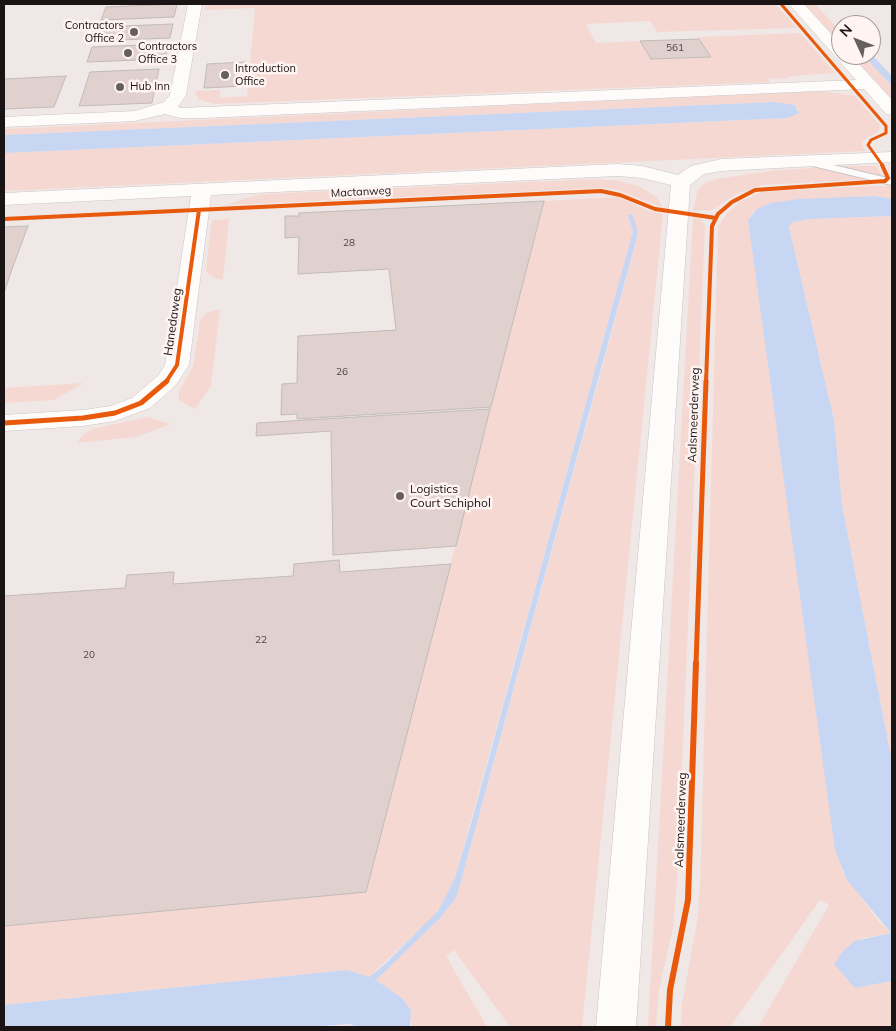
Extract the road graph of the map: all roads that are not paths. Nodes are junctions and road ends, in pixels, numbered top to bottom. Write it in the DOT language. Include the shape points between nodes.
graph roads {
  1 [pos="196,4"];
  2 [pos="796,4"];
  3 [pos="831,42"];
  4 [pos="852,65"];
  5 [pos="868,84"];
  6 [pos="165,109"];
  7 [pos="892,110"];
  8 [pos="4,122"];
  9 [pos="892,157"];
  10 [pos="803,161"];
  11 [pos="682,182"];
  12 [pos="892,182"];
  13 [pos="202,189"];
  14 [pos="4,199"];
  15 [pos="4,423"];
  16 [pos="616,1027"];
  1 -- 6 [label="street" via="178,95"];
  2 -- 3 [label="street"];
  4 -- 5 [label="street"];
  5 -- 6 [label="street" via="204,113"];
  5 -- 7 [label="street"];
  6 -- 8 [label="street" via="135,116"];
  9 -- 10 [label="street"];
  10 -- 11 [label="street" via="712,167 690,174"];
  10 -- 12 [label="lane"];
  11 -- 13 [label="street, Mactanweg" via="618,170"];
  11 -- 16 [label="street"];
  13 -- 14 [label="street, Mactanweg"];
  13 -- 15 [label="street, Hanedaweg" via="177,365 167,381 141,403 115,413"];
}
